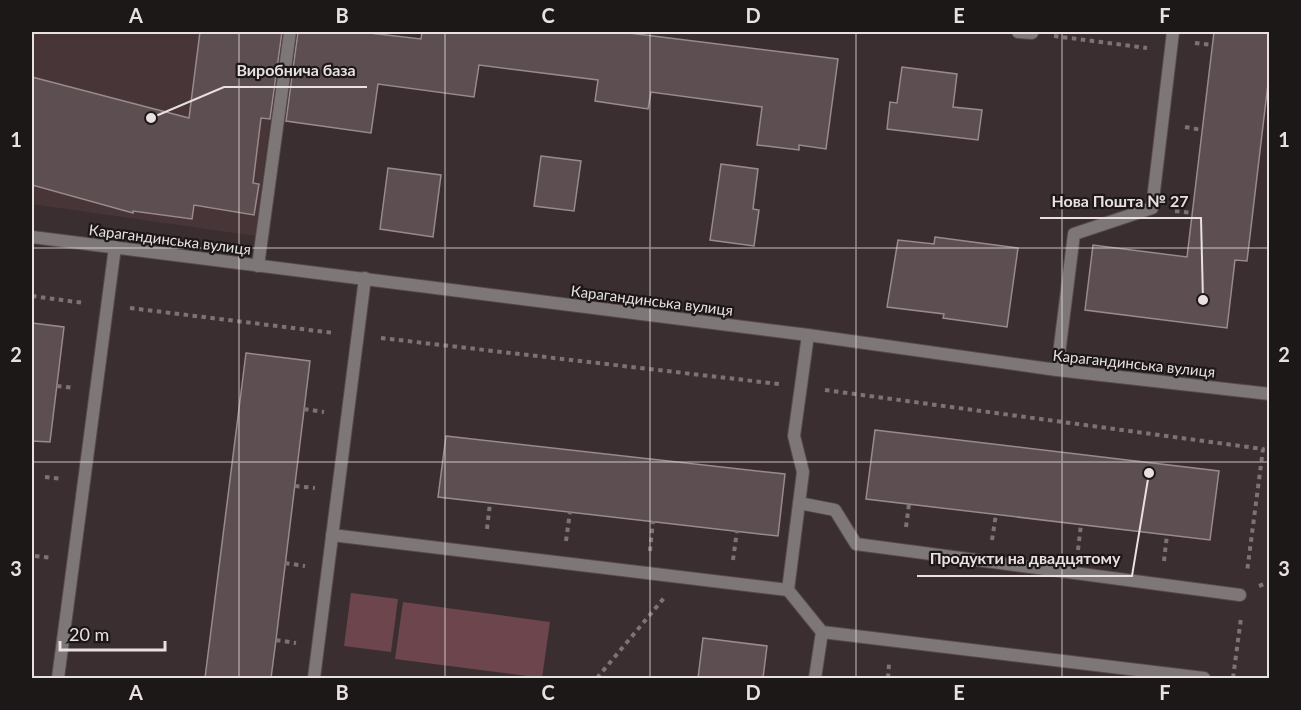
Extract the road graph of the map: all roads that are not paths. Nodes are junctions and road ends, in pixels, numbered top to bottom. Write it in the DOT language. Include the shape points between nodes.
graph roads {
  1 [pos="290,32"];
  2 [pos="1018,32"];
  3 [pos="1173,32"];
  4 [pos="1032,33"];
  5 [pos="32,237"];
  6 [pos="115,247"];
  7 [pos="258,266"];
  8 [pos="366,278"];
  9 [pos="808,335"];
  10 [pos="1057,370"];
  11 [pos="1269,394"];
  12 [pos="799,502"];
  13 [pos="332,535"];
  14 [pos="788,590"];
  15 [pos="1240,594"];
  16 [pos="822,632"];
  17 [pos="58,678"];
  18 [pos="314,678"];
  19 [pos="815,678"];
  20 [pos="1204,678"];
  1 -- 7 [label="street"];
  2 -- 4 [label="street"];
  3 -- 10 [label="street" via="1152,208 1074,234"];
  5 -- 6 [label="street, Карагандинська вулиця"];
  6 -- 7 [label="street, Карагандинська вулиця"];
  6 -- 17 [label="street"];
  7 -- 8 [label="street, Карагандинська вулиця"];
  8 -- 9 [label="street, Карагандинська вулиця"];
  8 -- 13 [label="street"];
  9 -- 10 [label="street, Карагандинська вулиця"];
  9 -- 12 [label="street" via="794,436 803,472"];
  10 -- 11 [label="street, Карагандинська вулиця"];
  12 -- 14 [label="street"];
  12 -- 15 [label="street" via="836,510 856,544"];
  13 -- 14 [label="street"];
  13 -- 18 [label="street"];
  14 -- 16 [label="street"];
  16 -- 19 [label="street"];
  16 -- 20 [label="street"];
}
